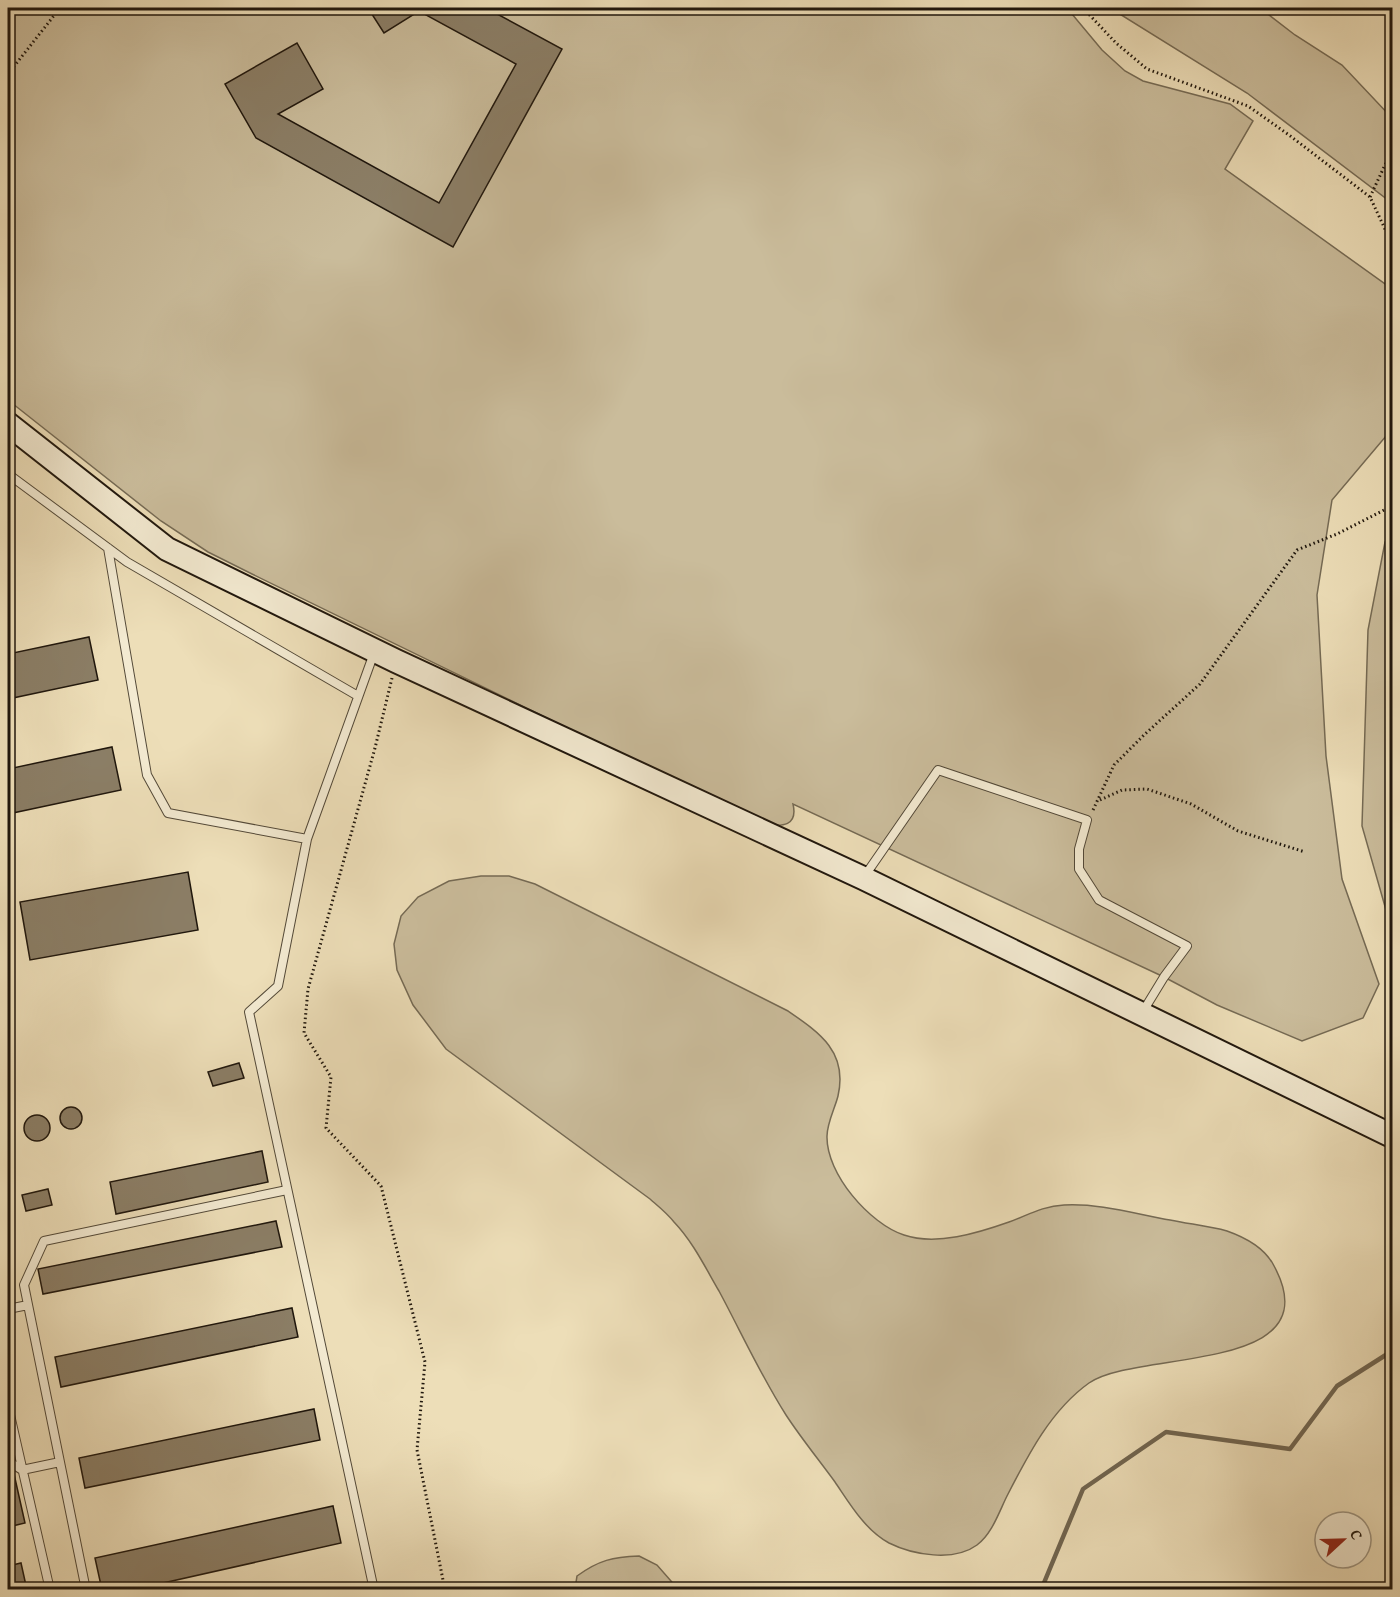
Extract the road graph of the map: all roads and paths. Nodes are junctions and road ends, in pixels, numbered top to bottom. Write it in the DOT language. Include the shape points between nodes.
graph roads {
  1 [pos="60,8"];
  2 [pos="1083,8"];
  3 [pos="8,74"];
  4 [pos="1392,78"];
  5 [pos="1392,86"];
  6 [pos="1392,150"];
  7 [pos="1370,197"];
  8 [pos="1392,244"];
  9 [pos="8,424"];
  10 [pos="8,474"];
  11 [pos="1392,506"];
  12 [pos="108,548"];
  13 [pos="374,651"];
  14 [pos="396,661"];
  15 [pos="358,696"];
  16 [pos="1100,800"];
  17 [pos="1087,819"];
  18 [pos="307,839"];
  19 [pos="1305,852"];
  20 [pos="863,878"];
  21 [pos="1142,1014"];
  22 [pos="1392,1136"];
  23 [pos="287,1190"];
  24 [pos="28,1305"];
  25 [pos="8,1309"];
  26 [pos="8,1406"];
  27 [pos="8,1461"];
  28 [pos="60,1462"];
  29 [pos="22,1470"];
  30 [pos="85,1589"];
  31 [pos="50,1590"];
  32 [pos="374,1590"];
  33 [pos="445,1590"];
  1 -- 3 [label="path"];
  2 -- 7 [label="path" via="1147,69 1248,106"];
  4 -- 5 [label="path"];
  6 -- 7 [label="path"];
  7 -- 8 [label="path"];
  9 -- 13 [label="street" via="167,549"];
  10 -- 12 [label="lane"];
  11 -- 16 [label="path" via="1297,549 1200,684 1114,765"];
  12 -- 15 [label="lane"];
  12 -- 18 [label="lane" via="147,775 168,813"];
  13 -- 14 [label="street"];
  13 -- 15 [label="lane"];
  14 -- 20 [label="street"];
  14 -- 33 [label="path" via="308,989 304,1033 331,1077 326,1128 381,1186 425,1362 417,1450"];
  15 -- 18 [label="lane"];
  16 -- 17 [label="path"];
  16 -- 19 [label="path" via="1122,790 1147,789 1191,804 1238,831"];
  17 -- 20 [label="lane" via="938,770"];
  17 -- 21 [label="lane" via="1079,849 1079,869 1099,900 1187,946"];
  18 -- 23 [label="lane" via="278,986 249,1012"];
  20 -- 21 [label="street"];
  21 -- 22 [label="street"];
  23 -- 24 [label="lane" via="44,1241 24,1285"];
  23 -- 32 [label="lane"];
  24 -- 25 [label="lane"];
  24 -- 28 [label="lane"];
  26 -- 29 [label="lane"];
  27 -- 29 [label="lane"];
  28 -- 29 [label="lane"];
  28 -- 30 [label="lane"];
  29 -- 31 [label="lane"];
}
